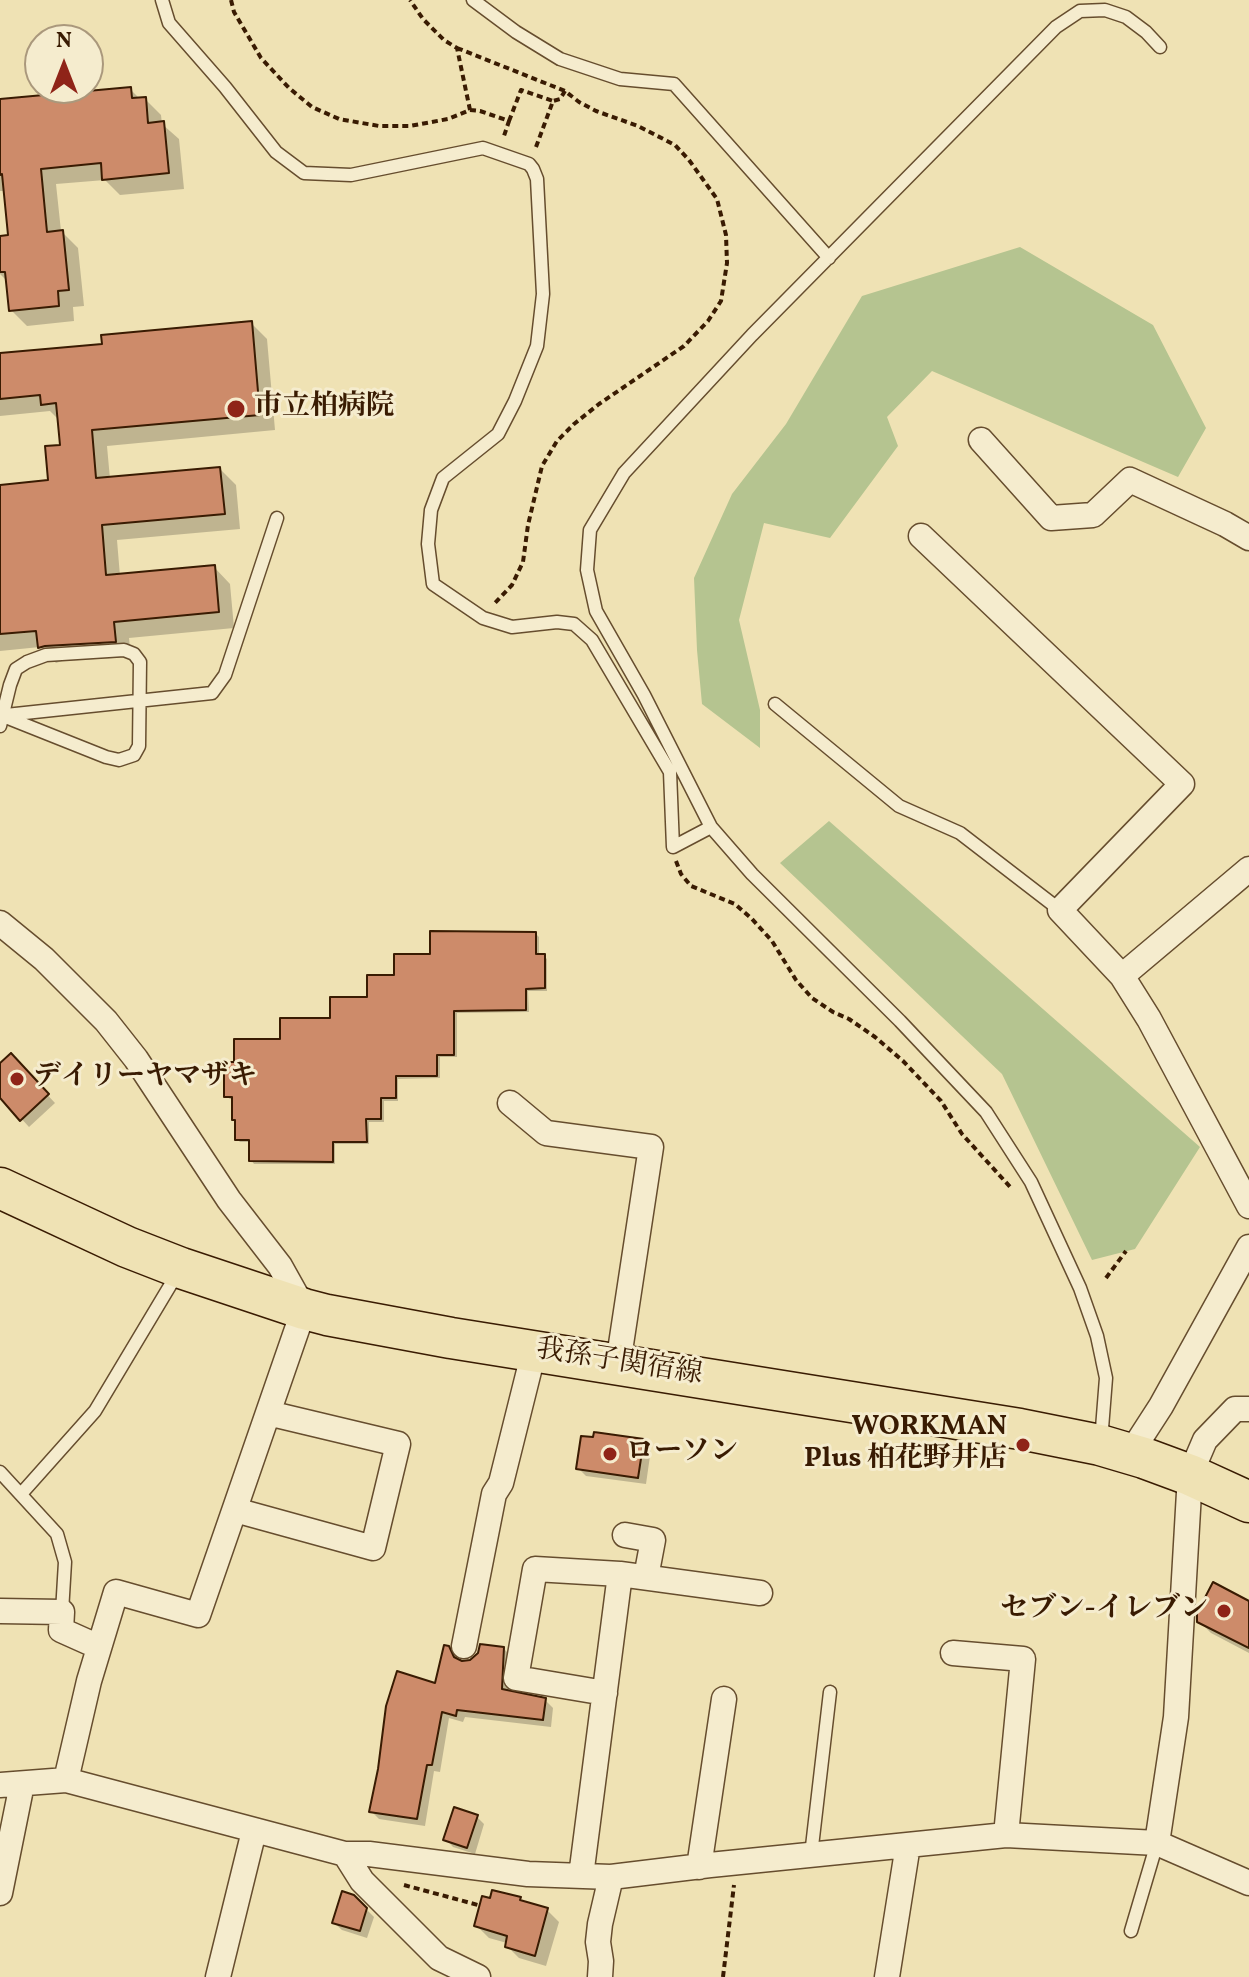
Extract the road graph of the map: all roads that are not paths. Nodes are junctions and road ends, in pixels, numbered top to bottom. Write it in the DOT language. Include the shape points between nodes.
graph roads {
  1 [pos="162,0"];
  2 [pos="473,0"];
  3 [pos="1160,47"];
  4 [pos="829,258"];
  5 [pos="981,440"];
  6 [pos="277,518"];
  7 [pos="921,536"];
  8 [pos="1249,538"];
  9 [pos="139,702"];
  10 [pos="775,704"];
  11 [pos="1,721"];
  12 [pos="711,827"];
  13 [pos="1249,869"];
  14 [pos="1060,910"];
  15 [pos="0,923"];
  16 [pos="1122,976"];
  17 [pos="510,1103"];
  18 [pos="0,1188"];
  19 [pos="1249,1206"];
  20 [pos="1249,1247"];
  21 [pos="181,1268"];
  22 [pos="304,1309"];
  23 [pos="534,1351"];
  24 [pos="618,1364"];
  25 [pos="1249,1409"];
  26 [pos="268,1413"];
  27 [pos="1115,1450"];
  28 [pos="0,1472"];
  29 [pos="1190,1475"];
  30 [pos="21,1494"];
  31 [pos="1249,1502"];
  32 [pos="235,1510"];
  33 [pos="625,1535"];
  34 [pos="620,1574"];
  35 [pos="646,1577"];
  36 [pos="760,1593"];
  37 [pos="0,1611"];
  38 [pos="62,1612"];
  39 [pos="464,1646"];
  40 [pos="99,1647"];
  41 [pos="953,1653"];
  42 [pos="830,1692"];
  43 [pos="605,1693"];
  44 [pos="724,1699"];
  45 [pos="66,1780"];
  46 [pos="11,1785"];
  47 [pos="254,1831"];
  48 [pos="1006,1835"];
  49 [pos="1157,1843"];
  50 [pos="908,1845"];
  51 [pos="345,1854"];
  52 [pos="811,1855"];
  53 [pos="699,1867"];
  54 [pos="581,1876"];
  55 [pos="611,1877"];
  56 [pos="1249,1883"];
  57 [pos="0,1893"];
  58 [pos="1131,1931"];
  59 [pos="435,1968"];
  60 [pos="218,1977"];
  61 [pos="478,1977"];
  62 [pos="600,1977"];
  63 [pos="887,1977"];
  1 -- 12 [label="lane" via="169,23 276,152 304,173 351,175 483,148 529,164 537,179 543,294 537,346 498,434 443,478 431,510 433,584 483,618 512,627 574,624 592,640 670,772 673,847"];
  2 -- 4 [label="lane" via="560,59 620,79 674,84"];
  3 -- 4 [label="lane" via="1126,17 1105,10 1080,11 1056,27"];
  4 -- 12 [label="lane" via="624,473 590,530 587,570 596,611"];
  5 -- 8 [label="street" via="1051,518 1093,515 1130,480"];
  6 -- 9 [label="lane" via="219,684 212,693"];
  7 -- 14 [label="street" via="1182,784"];
  9 -- 11 [label="lane"];
  9 -- 11 [label="lane" via="139,746 134,755 119,760"];
  9 -- 11 [label="lane" via="140,662 134,654 124,650 46,655 16,669"];
  10 -- 14 [label="lane" via="899,806 960,833"];
  12 -- 27 [label="lane" via="986,1112 1031,1182 1080,1288 1097,1336"];
  13 -- 16 [label="street"];
  14 -- 16 [label="street"];
  15 -- 22 [label="street" via="106,1021 136,1059 229,1200 280,1266"];
  16 -- 19 [label="street"];
  17 -- 24 [label="street" via="546,1133 651,1147"];
  18 -- 21 [label="main road, 我孫子関宿線"];
  20 -- 27 [label="street" via="1161,1406"];
  21 -- 22 [label="main road, 我孫子関宿線"];
  21 -- 30 [label="lane" via="95,1411"];
  22 -- 23 [label="main road, 我孫子関宿線"];
  22 -- 26 [label="street"];
  23 -- 24 [label="main road, 我孫子関宿線"];
  23 -- 39 [label="street" via="494,1494"];
  24 -- 27 [label="main road, 我孫子関宿線" via="1020,1429"];
  25 -- 29 [label="street" via="1235,1409 1205,1440"];
  26 -- 32 [label="street"];
  26 -- 32 [label="street" via="398,1444 373,1548"];
  27 -- 29 [label="main road, 我孫子関宿線"];
  28 -- 30 [label="lane"];
  29 -- 31 [label="main road, 我孫子関宿線"];
  29 -- 49 [label="street" via="1176,1717"];
  30 -- 38 [label="lane" via="57,1534 65,1562"];
  32 -- 40 [label="street" via="198,1615 116,1592"];
  33 -- 35 [label="street" via="653,1540"];
  34 -- 35 [label="street"];
  34 -- 43 [label="street"];
  34 -- 43 [label="street" via="535,1569 516,1678"];
  35 -- 36 [label="street"];
  37 -- 38 [label="street"];
  38 -- 40 [label="street" via="61,1630"];
  40 -- 45 [label="street"];
  41 -- 48 [label="street" via="1023,1659"];
  42 -- 52 [label="lane"];
  43 -- 54 [label="street"];
  44 -- 53 [label="street"];
  45 -- 46 [label="street"];
  45 -- 47 [label="street"];
  46 -- 57 [label="street"];
  47 -- 51 [label="street"];
  47 -- 60 [label="street"];
  48 -- 49 [label="street"];
  48 -- 50 [label="street"];
  49 -- 56 [label="street"];
  49 -- 58 [label="lane"];
  50 -- 52 [label="street"];
  50 -- 63 [label="street"];
  51 -- 54 [label="street"];
  51 -- 59 [label="street"];
  52 -- 53 [label="street"];
  53 -- 55 [label="street"];
  54 -- 55 [label="street"];
  55 -- 62 [label="street" via="598,1942"];
  59 -- 61 [label="street"];
}
